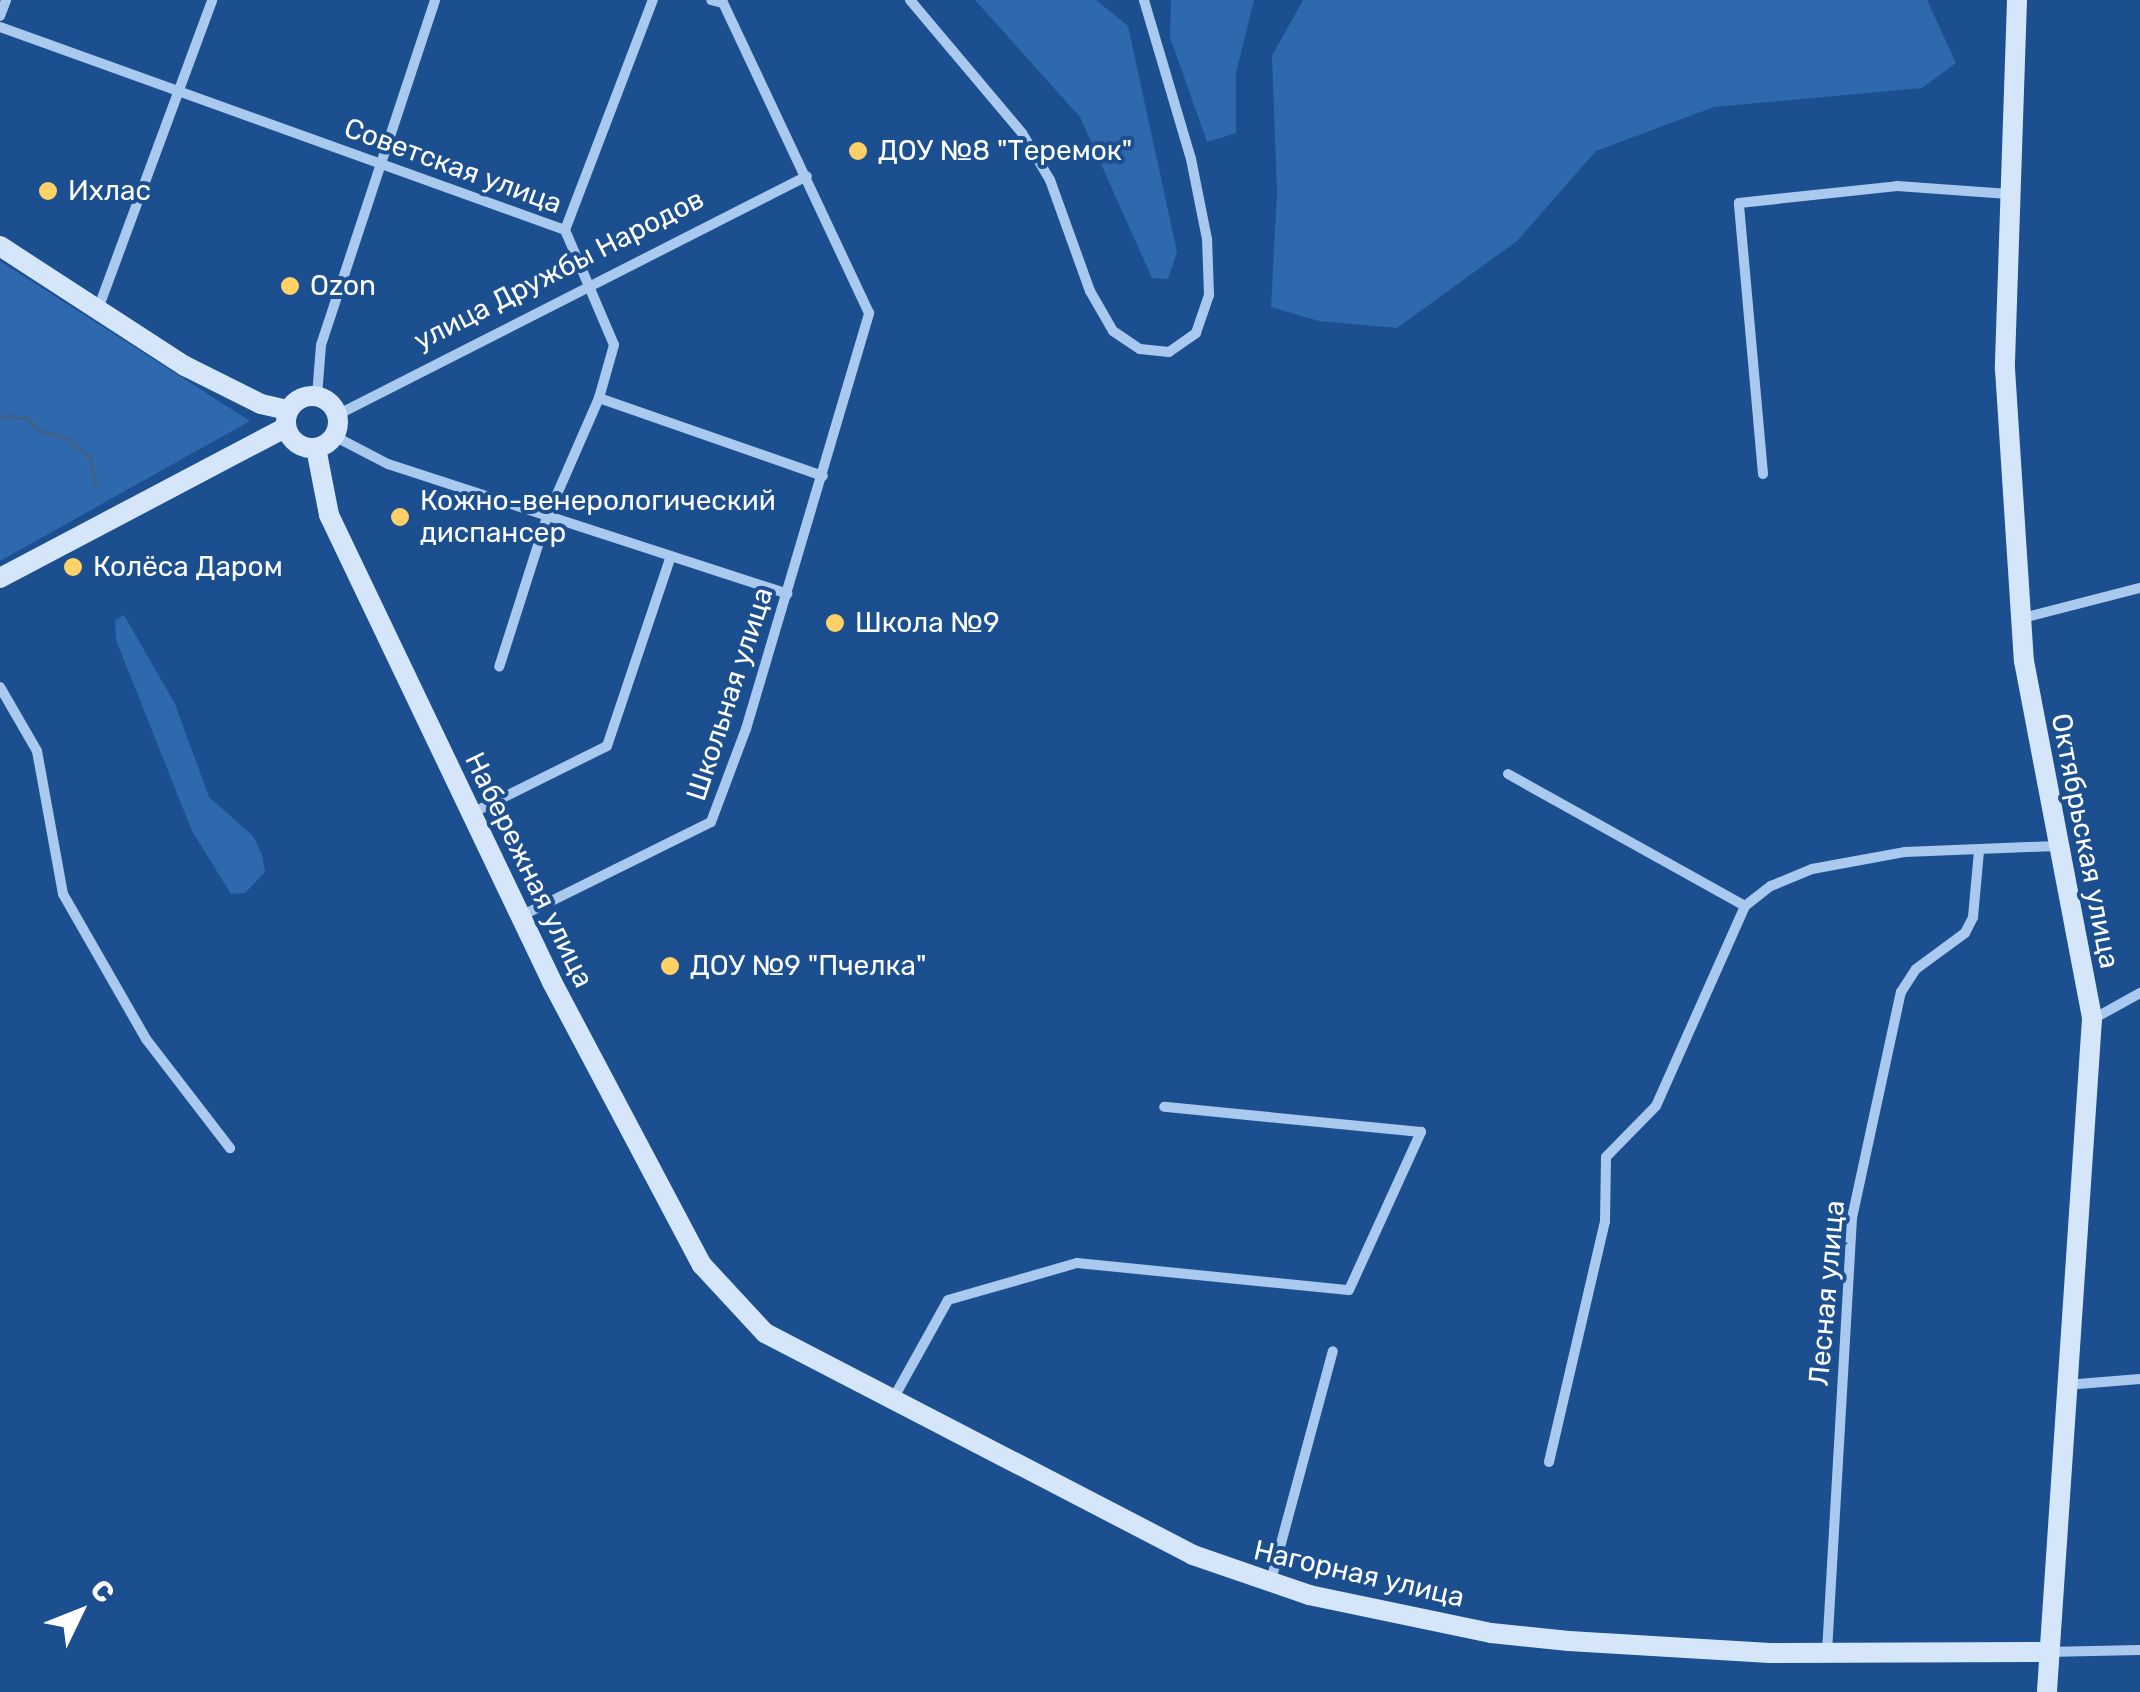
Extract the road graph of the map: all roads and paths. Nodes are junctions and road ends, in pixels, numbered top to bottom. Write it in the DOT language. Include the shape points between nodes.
graph roads {
  1 [pos="6,0"];
  2 [pos="212,0"];
  3 [pos="435,0"];
  4 [pos="653,0"];
  5 [pos="712,0"];
  6 [pos="910,0"];
  7 [pos="1144,0"];
  8 [pos="2017,0"];
  9 [pos="0,16"];
  10 [pos="0,26"];
  11 [pos="179,91"];
  12 [pos="377,162"];
  13 [pos="807,176"];
  14 [pos="2009,194"];
  15 [pos="565,230"];
  16 [pos="0,246"];
  17 [pos="588,284"];
  18 [pos="98,310"];
  19 [pos="317,396"];
  20 [pos="599,398"];
  21 [pos="287,419"];
  22 [pos="329,433"];
  23 [pos="1762,474"];
  24 [pos="823,476"];
  25 [pos="547,517"];
  26 [pos="671,556"];
  27 [pos="0,578"];
  28 [pos="2140,588"];
  29 [pos="788,594"];
  30 [pos="2023,618"];
  31 [pos="499,667"];
  32 [pos="0,687"];
  33 [pos="1508,774"];
  34 [pos="470,814"];
  35 [pos="2056,846"];
  36 [pos="1979,851"];
  37 [pos="1745,906"];
  38 [pos="520,916"];
  39 [pos="2140,993"];
  40 [pos="2092,1019"];
  41 [pos="1164,1106"];
  42 [pos="230,1148"];
  43 [pos="729,1299"];
  44 [pos="1333,1351"];
  45 [pos="2140,1380"];
  46 [pos="2066,1385"];
  47 [pos="892,1400"];
  48 [pos="1549,1462"];
  49 [pos="1269,1585"];
  50 [pos="2140,1650"];
  51 [pos="2046,1652"];
  52 [pos="1827,1654"];
  53 [pos="2047,1692"];
  1 -- 9 [label="street"];
  2 -- 11 [label="street"];
  3 -- 12 [label="street"];
  4 -- 15 [label="street"];
  5 -- 13 [label="street, Школьная улица" via="723,4"];
  6 -- 7 [label="street" via="1022,132 1050,180 1090,291 1113,331 1140,349 1169,352 1196,334 1207,240 1191,159"];
  8 -- 14 [label="main road, Октябрьская улица"];
  10 -- 11 [label="street, Советская улица"];
  11 -- 12 [label="street, Советская улица"];
  11 -- 18 [label="street"];
  12 -- 15 [label="street, Советская улица"];
  12 -- 19 [label="street" via="321,344"];
  13 -- 17 [label="street, улица Дружбы Народов"];
  13 -- 24 [label="street, Школьная улица" via="869,313"];
  14 -- 23 [label="street" via="1897,186 1739,203"];
  14 -- 30 [label="main road, Октябрьская улица" via="2005,370"];
  15 -- 17 [label="street, Советская улица"];
  16 -- 18 [label="main road"];
  17 -- 20 [label="street, Советская улица" via="614,345"];
  17 -- 22 [label="street, улица Дружбы Народов"];
  18 -- 21 [label="main road"];
  19 -- 21 [label="main road" via="301,398"];
  19 -- 22 [label="main road"];
  20 -- 24 [label="street"];
  20 -- 25 [label="street, Советская улица"];
  21 -- 22 [label="main road" via="293,441"];
  21 -- 27 [label="main road"];
  22 -- 25 [label="street" via="388,464"];
  22 -- 34 [label="main road, Набережная улица" via="329,515"];
  24 -- 29 [label="street, Школьная улица"];
  25 -- 26 [label="street"];
  25 -- 31 [label="street, Советская улица"];
  26 -- 29 [label="street"];
  26 -- 34 [label="street" via="607,746"];
  28 -- 30 [label="street"];
  29 -- 38 [label="street, Школьная улица" via="710,822"];
  30 -- 35 [label="main road, Октябрьская улица" via="2024,661"];
  32 -- 42 [label="street" via="38,751 63,894 146,1040"];
  33 -- 37 [label="street"];
  34 -- 38 [label="main road, Набережная улица"];
  35 -- 36 [label="street"];
  35 -- 40 [label="main road, Октябрьская улица"];
  36 -- 37 [label="street" via="1905,852 1812,868 1770,886"];
  36 -- 52 [label="street, Лесная улица" via="1973,917 1900,992 1852,1218"];
  37 -- 48 [label="street" via="1656,1106 1606,1157 1605,1222"];
  38 -- 43 [label="main road, Набережная улица" via="641,1157"];
  39 -- 40 [label="street"];
  40 -- 46 [label="main road, Октябрьская улица"];
  41 -- 47 [label="street" via="1421,1132 1349,1290 1077,1263 948,1300"];
  43 -- 47 [label="main road, Нагорная улица" via="765,1333"];
  44 -- 49 [label="street"];
  45 -- 46 [label="street"];
  46 -- 51 [label="main road, Октябрьская улица"];
  47 -- 49 [label="main road, Нагорная улица" via="1193,1555"];
  49 -- 52 [label="main road, Нагорная улица" via="1492,1633"];
  50 -- 51 [label="street"];
  51 -- 52 [label="main road, Нагорная улица"];
  51 -- 53 [label="main road, Октябрьская улица"];
}
